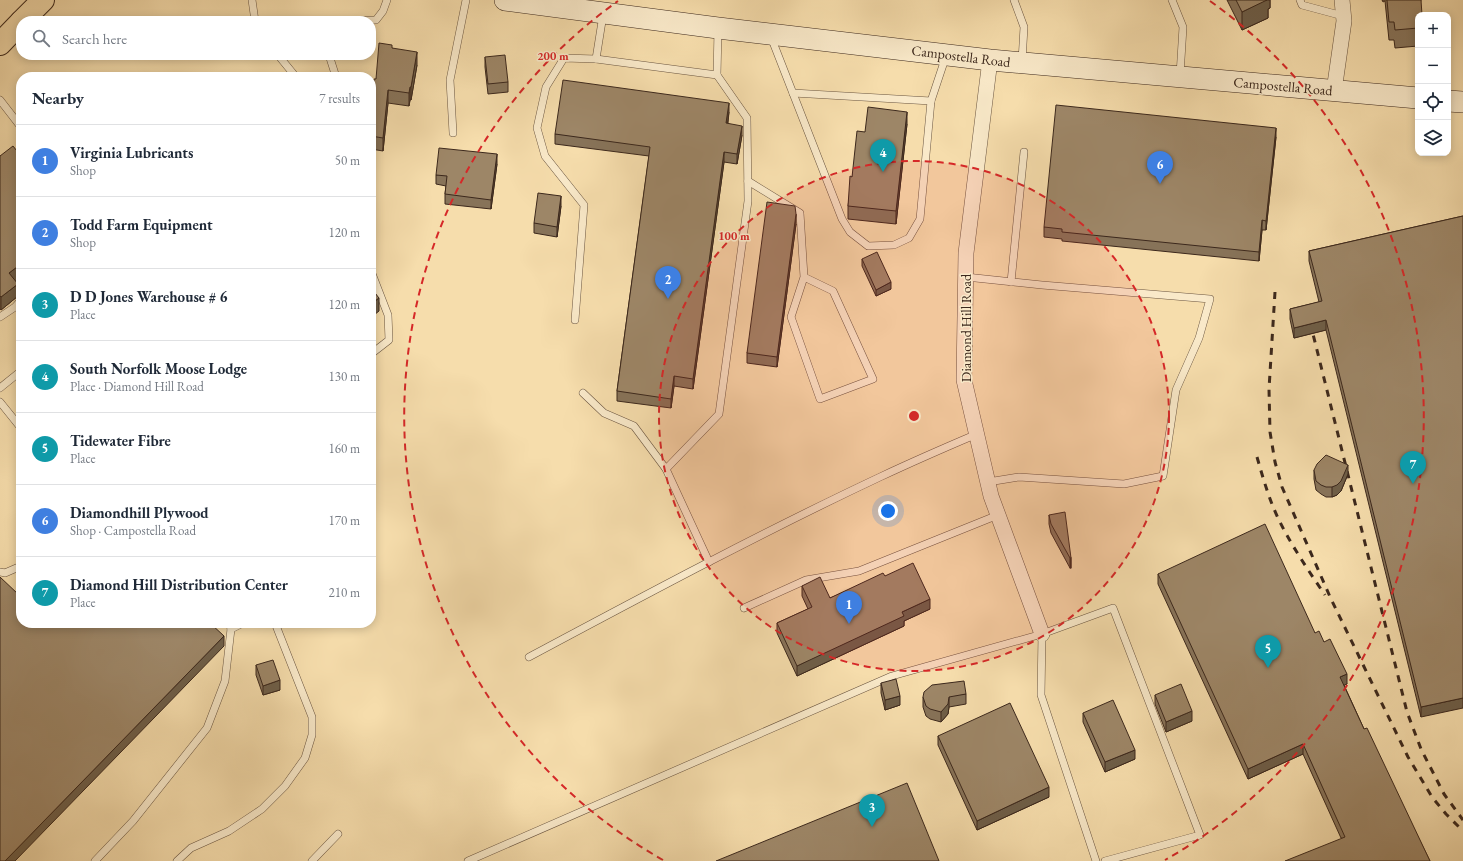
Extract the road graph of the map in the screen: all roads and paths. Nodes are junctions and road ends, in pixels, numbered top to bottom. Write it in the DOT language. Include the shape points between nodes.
graph roads {
  1 [pos="43,0"];
  2 [pos="252,0"];
  3 [pos="387,0"];
  4 [pos="466,0"];
  5 [pos="504,0"];
  6 [pos="1014,0"];
  7 [pos="1172,0"];
  8 [pos="1300,0"];
  9 [pos="1342,0"];
  10 [pos="604,12"];
  11 [pos="28,16"];
  12 [pos="254,16"];
  13 [pos="1344,16"];
  14 [pos="376,20"];
  15 [pos="16,28"];
  16 [pos="718,28"];
  17 [pos="769,33"];
  18 [pos="0,44"];
  19 [pos="946,55"];
  20 [pos="596,59"];
  21 [pos="282,60"];
  22 [pos="331,60"];
  23 [pos="990,60"];
  24 [pos="1022,63"];
  25 [pos="292,72"];
  26 [pos="334,72"];
  27 [pos="717,75"];
  28 [pos="1180,77"];
  29 [pos="1334,91"];
  30 [pos="793,93"];
  31 [pos="1415,98"];
  32 [pos="0,100"];
  33 [pos="1451,101"];
  34 [pos="931,102"];
  35 [pos="1463,102"];
  36 [pos="16,121"];
  37 [pos="453,133"];
  38 [pos="1024,152"];
  39 [pos="748,181"];
  40 [pos="804,277"];
  41 [pos="966,277"];
  42 [pos="1011,282"];
  43 [pos="376,284"];
  44 [pos="16,306"];
  45 [pos="0,317"];
  46 [pos="575,320"];
  47 [pos="376,350"];
  48 [pos="16,375"];
  49 [pos="0,388"];
  50 [pos="583,393"];
  51 [pos="0,402"];
  52 [pos="16,422"];
  53 [pos="977,434"];
  54 [pos="666,469"];
  55 [pos="988,482"];
  56 [pos="998,516"];
  57 [pos="710,562"];
  58 [pos="16,568"];
  59 [pos="0,572"];
  60 [pos="744,608"];
  61 [pos="231,628"];
  62 [pos="277,628"];
  63 [pos="1042,634"];
  64 [pos="529,656"];
  65 [pos="338,834"];
  66 [pos="95,861"];
  67 [pos="177,861"];
  68 [pos="312,861"];
  69 [pos="468,861"];
  70 [pos="1096,861"];
  71 [pos="1105,861"];
  1 -- 11 [label="main road"];
  2 -- 12 [label="lane"];
  3 -- 14 [label="lane"];
  4 -- 37 [label="lane" via="450,80"];
  5 -- 10 [label="main road, Campostella Road"];
  6 -- 24 [label="lane" via="1024,27"];
  7 -- 28 [label="lane" via="1183,26"];
  8 -- 13 [label="lane" via="1302,5"];
  9 -- 13 [label="street"];
  10 -- 16 [label="main road, Campostella Road"];
  10 -- 20 [label="lane"];
  13 -- 29 [label="street"];
  15 -- 18 [label="main road"];
  16 -- 17 [label="main road, Campostella Road"];
  16 -- 27 [label="lane"];
  17 -- 19 [label="main road, Campostella Road"];
  17 -- 30 [label="lane"];
  19 -- 23 [label="main road, Campostella Road"];
  19 -- 34 [label="lane"];
  20 -- 27 [label="lane"];
  20 -- 46 [label="lane" via="564,58 546,86 537,128 545,156 584,205"];
  21 -- 25 [label="lane"];
  22 -- 26 [label="lane"];
  23 -- 24 [label="main road, Campostella Road"];
  23 -- 41 [label="street, Diamond Hill Road" via="966,253"];
  24 -- 28 [label="main road, Campostella Road"];
  27 -- 39 [label="lane" via="747,118"];
  28 -- 29 [label="main road, Campostella Road"];
  29 -- 31 [label="main road, Campostella Road"];
  30 -- 34 [label="lane"];
  30 -- 34 [label="lane" via="842,219 850,232 868,246 894,245 909,238 920,219"];
  32 -- 36 [label="lane"];
  33 -- 35 [label="main road"];
  38 -- 42 [label="lane"];
  39 -- 40 [label="lane" via="800,213"];
  39 -- 54 [label="lane" via="748,201 719,414"];
  40 -- 40 [label="lane" via="791,317 820,399 873,379 833,291"];
  41 -- 42 [label="lane"];
  41 -- 53 [label="street, Diamond Hill Road" via="964,380"];
  42 -- 55 [label="lane" via="1210,299 1199,338 1176,390 1162,476 1124,484 1019,477"];
  43 -- 47 [label="lane" via="388,315 389,340"];
  44 -- 45 [label="lane"];
  48 -- 49 [label="lane"];
  50 -- 54 [label="lane" via="604,413 634,426"];
  51 -- 52 [label="lane"];
  53 -- 55 [label="street, Diamond Hill Road"];
  53 -- 57 [label="lane" via="880,477"];
  54 -- 57 [label="lane"];
  55 -- 56 [label="street, Diamond Hill Road"];
  56 -- 60 [label="lane" via="860,571 806,580"];
  56 -- 63 [label="street, Diamond Hill Road"];
  57 -- 64 [label="lane"];
  58 -- 59 [label="lane" via="5,573"];
  61 -- 66 [label="lane" via="225,681 207,728 133,821"];
  62 -- 67 [label="lane" via="312,717 312,735 305,758 285,786 262,809 229,831 191,848"];
  63 -- 69 [label="lane" via="892,676"];
  63 -- 70 [label="lane" via="1041,695"];
  63 -- 71 [label="lane" via="1113,608 1200,835"];
  65 -- 68 [label="lane"];
}
